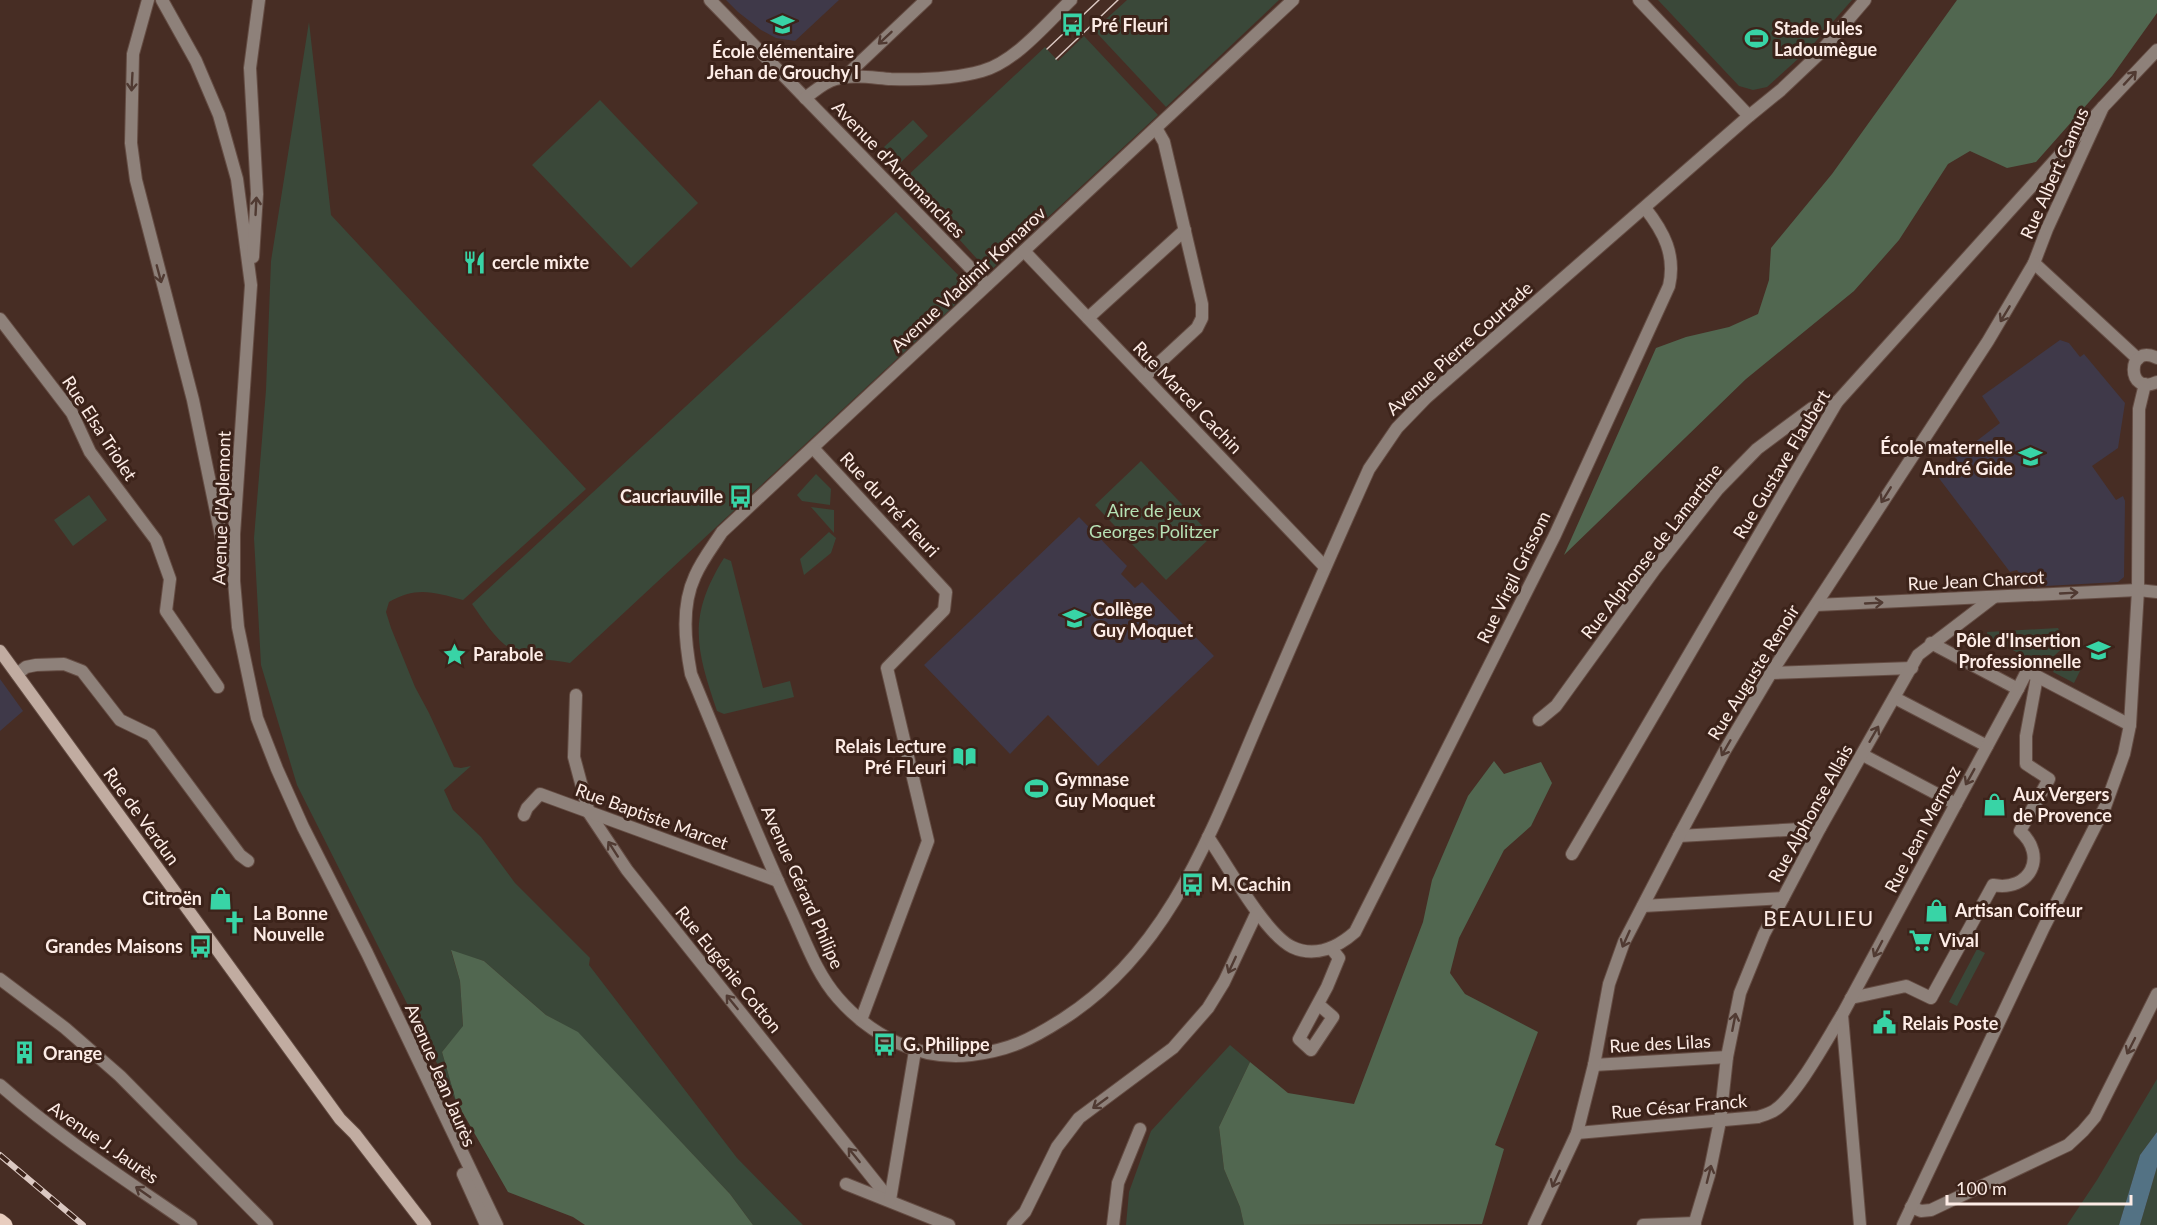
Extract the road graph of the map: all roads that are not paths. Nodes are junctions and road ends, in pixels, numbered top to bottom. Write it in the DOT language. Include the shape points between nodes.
graph roads {
  1 [pos="148,0"];
  2 [pos="162,0"];
  3 [pos="259,0"];
  4 [pos="710,0"];
  5 [pos="926,0"];
  6 [pos="1071,0"];
  7 [pos="1293,0"];
  8 [pos="1639,0"];
  9 [pos="1865,0"];
  10 [pos="2157,50"];
  11 [pos="847,77"];
  12 [pos="805,98"];
  13 [pos="2103,107"];
  14 [pos="1749,116"];
  15 [pos="1156,128"];
  16 [pos="1645,208"];
  17 [pos="1185,230"];
  18 [pos="1024,251"];
  19 [pos="2034,263"];
  20 [pos="251,285"];
  21 [pos="987,285"];
  22 [pos="1088,318"];
  23 [pos="0,319"];
  24 [pos="2157,358"];
  25 [pos="2138,359"];
  26 [pos="1144,376"];
  27 [pos="2151,383"];
  28 [pos="1837,402"];
  29 [pos="813,448"];
  30 [pos="1325,567"];
  31 [pos="234,580"];
  32 [pos="2138,590"];
  33 [pos="2157,592"];
  34 [pos="1994,597"];
  35 [pos="689,599"];
  36 [pos="1816,605"];
  37 [pos="1931,643"];
  38 [pos="0,651"];
  39 [pos="1912,668"];
  40 [pos="1771,673"];
  41 [pos="17,674"];
  42 [pos="2037,677"];
  43 [pos="218,687"];
  44 [pos="2018,688"];
  45 [pos="576,695"];
  46 [pos="1895,698"];
  47 [pos="1539,720"];
  48 [pos="2130,725"];
  49 [pos="1988,746"];
  50 [pos="1863,755"];
  51 [pos="1956,804"];
  52 [pos="589,813"];
  53 [pos="524,815"];
  54 [pos="1820,828"];
  55 [pos="1679,836"];
  56 [pos="1208,837"];
  57 [pos="1572,854"];
  58 [pos="248,861"];
  59 [pos="778,881"];
  60 [pos="1783,898"];
  61 [pos="1643,906"];
  62 [pos="1257,912"];
  63 [pos="1331,948"];
  64 [pos="0,979"];
  65 [pos="2157,994"];
  66 [pos="1851,998"];
  67 [pos="389,1002"];
  68 [pos="1318,1004"];
  69 [pos="1842,1015"];
  70 [pos="861,1020"];
  71 [pos="915,1051"];
  72 [pos="1727,1057"];
  73 [pos="1594,1065"];
  74 [pos="0,1085"];
  75 [pos="340,1119"];
  76 [pos="1720,1121"];
  77 [pos="1140,1129"];
  78 [pos="1577,1133"];
  79 [pos="846,1184"];
  80 [pos="890,1200"];
  81 [pos="1911,1207"];
  82 [pos="0,1221"];
  83 [pos="946,1224"];
  84 [pos="1694,1224"];
  85 [pos="5,1225"];
  86 [pos="191,1225"];
  87 [pos="267,1225"];
  88 [pos="415,1225"];
  89 [pos="425,1225"];
  90 [pos="486,1225"];
  91 [pos="497,1225"];
  92 [pos="1013,1225"];
  93 [pos="1113,1225"];
  94 [pos="1534,1225"];
  95 [pos="1642,1225"];
  96 [pos="1860,1225"];
  97 [pos="1903,1225"];
  1 -- 31 [label="street, one-way" via="133,54 131,143 136,180 193,400 225,555"];
  2 -- 20 [label="street, Avenue d'Aplemont" via="196,61 219,115 237,179"];
  20 -- 3 [label="street, one-way" via="257,194 250,68"];
  4 -- 12 [label="street, Avenue d'Arromanches"];
  5 -- 11 [label="street, one-way"];
  6 -- 11 [label="street" via="1015,52 982,71 907,80"];
  7 -- 15 [label="street, Avenue Vladimir Komarov"];
  8 -- 14 [label="street"];
  9 -- 14 [label="street, Avenue Pierre Courtade" via="1817,56"];
  13 -- 10 [label="street, Rue Albert Camus, one-way"];
  11 -- 12 [label="street" via="822,85"];
  12 -- 21 [label="street, Avenue d'Arromanches"];
  13 -- 19 [label="street, Rue Albert Camus"];
  13 -- 28 [label="street, Rue Gustave Flaubert"];
  14 -- 16 [label="street, Avenue Pierre Courtade"];
  15 -- 17 [label="street" via="1164,142"];
  15 -- 18 [label="street, Avenue Vladimir Komarov"];
  16 -- 30 [label="street, Avenue Pierre Courtade" via="1426,398 1397,428 1369,468"];
  16 -- 63 [label="street, Rue Virgil Grissom" via="1660,227 1671,252 1670,286 1555,535 1355,932"];
  17 -- 22 [label="street"];
  17 -- 26 [label="street" via="1202,318"];
  18 -- 21 [label="street, Avenue Vladimir Komarov"];
  18 -- 22 [label="street, Rue Marcel Cachin"];
  19 -- 25 [label="street, Rue Albert Camus"];
  19 -- 36 [label="street, Rue Auguste Renoir, one-way" via="1988,341"];
  20 -- 31 [label="street, Avenue d'Aplemont"];
  21 -- 29 [label="street, Avenue Vladimir Komarov"];
  22 -- 26 [label="street, Rue Marcel Cachin"];
  23 -- 43 [label="street, Rue Elsa Triolet" via="72,413 90,452 156,540 170,579 166,611"];
  24 -- 25 [label="street" via="2146,355"];
  25 -- 27 [label="street" via="2134,374 2138,381"];
  26 -- 30 [label="street, Rue Marcel Cachin"];
  27 -- 32 [label="street" via="2139,410"];
  28 -- 47 [label="street, Rue Alphonse de Lamartine" via="1812,408 1757,449 1718,489 1650,575 1556,706"];
  28 -- 57 [label="street, Rue Gustave Flaubert"];
  29 -- 35 [label="street, Avenue Vladimir Komarov" via="722,532 694,578"];
  29 -- 70 [label="street, Rue du Pré Fleuri" via="946,592 944,610 887,668 928,841"];
  30 -- 56 [label="street, Avenue Pierre Courtade"];
  31 -- 67 [label="street, Avenue d'Aplemont" via="238,627 257,718 303,827"];
  32 -- 33 [label="street, Rue Jean Charcot"];
  34 -- 32 [label="street, Rue Jean Charcot, one-way"];
  32 -- 48 [label="street"];
  36 -- 34 [label="street, Rue Jean Charcot, one-way"];
  34 -- 37 [label="street, Rue Alphonse Allais"];
  35 -- 59 [label="street, Avenue Gérard Philipe" via="685,621 691,674"];
  36 -- 40 [label="street, Rue Auguste Renoir"];
  37 -- 39 [label="street, Rue Alphonse Allais" via="1918,654"];
  37 -- 44 [label="street"];
  38 -- 41 [label="main road, Rue de Verdun"];
  39 -- 40 [label="street"];
  39 -- 46 [label="street, Rue Alphonse Allais"];
  40 -- 55 [label="street, Rue Auguste Renoir, one-way"];
  41 -- 58 [label="street" via="36,665 64,664 82,671 120,720 151,735"];
  41 -- 75 [label="main road, Rue de Verdun"];
  42 -- 44 [label="street" via="2027,671"];
  42 -- 48 [label="street"];
  42 -- 66 [label="street" via="2026,736 2026,764 2049,779 2020,831 2033,850 2032,867 2026,877 2010,886 1993,885 1931,998 1906,986"];
  44 -- 49 [label="street, Rue Jean Mermoz"];
  45 -- 52 [label="street, Rue Eugénie Cotton" via="574,757"];
  46 -- 49 [label="street"];
  50 -- 46 [label="street, Rue Alphonse Allais, one-way"];
  48 -- 81 [label="street" via="2105,807"];
  49 -- 51 [label="street, Rue Jean Mermoz, one-way"];
  50 -- 51 [label="street"];
  50 -- 54 [label="street, Rue Alphonse Allais"];
  51 -- 66 [label="street, Rue Jean Mermoz, one-way"];
  52 -- 53 [label="street, Rue Baptiste Marcet" via="540,794"];
  52 -- 59 [label="street, Rue Baptiste Marcet"];
  80 -- 52 [label="street, Rue Eugénie Cotton, one-way" via="627,870"];
  54 -- 55 [label="street"];
  54 -- 60 [label="street, Rue Alphonse Allais"];
  55 -- 61 [label="street, Rue Auguste Renoir"];
  56 -- 62 [label="street"];
  56 -- 71 [label="street, Avenue Gérard Philipe" via="1176,900 1151,938 1117,977 1077,1010 1030,1040 993,1052 953,1057"];
  59 -- 70 [label="street, Avenue Gérard Philipe" via="823,980"];
  60 -- 61 [label="street"];
  72 -- 60 [label="street, Rue Alphonse Allais, one-way" via="1740,993"];
  61 -- 73 [label="street, Rue Auguste Renoir, one-way" via="1624,942 1610,984"];
  62 -- 63 [label="street" via="1292,947 1304,951"];
  62 -- 92 [label="street, one-way" via="1208,1008 1173,1048 1079,1118 1058,1147 1025,1212"];
  63 -- 68 [label="street" via="1339,957"];
  64 -- 87 [label="street" via="120,1076"];
  65 -- 81 [label="street, one-way" via="2095,1117 2068,1145 1932,1210"];
  66 -- 69 [label="street, Rue Jean Mermoz"];
  67 -- 90 [label="street, Avenue Jean Jaurès"];
  67 -- 91 [label="street, Avenue Jean Jaurès"];
  69 -- 76 [label="street, Rue César Franck" via="1798,1084 1775,1110 1758,1117"];
  69 -- 96 [label="street"];
  70 -- 71 [label="street, Avenue Gérard Philipe"];
  71 -- 80 [label="street"];
  72 -- 73 [label="street, Rue des Lilas"];
  72 -- 76 [label="street, Rue Alphonse Allais"];
  73 -- 78 [label="street, Rue Auguste Renoir"];
  86 -- 74 [label="street, Avenue J. Jaurès, one-way" via="68,1140"];
  75 -- 88 [label="main road, Rue de Verdun" via="349,1137"];
  75 -- 89 [label="main road, Rue de Verdun"];
  76 -- 78 [label="street, Rue César Franck"];
  84 -- 76 [label="street, Rue Alphonse Allais, one-way"];
  77 -- 93 [label="street" via="1118,1183"];
  78 -- 94 [label="street, Rue Auguste Renoir, one-way"];
  79 -- 80 [label="street"];
  80 -- 83 [label="street"];
  81 -- 97 [label="street"];
  82 -- 85 [label="main road"];
  84 -- 95 [label="street"];
}
